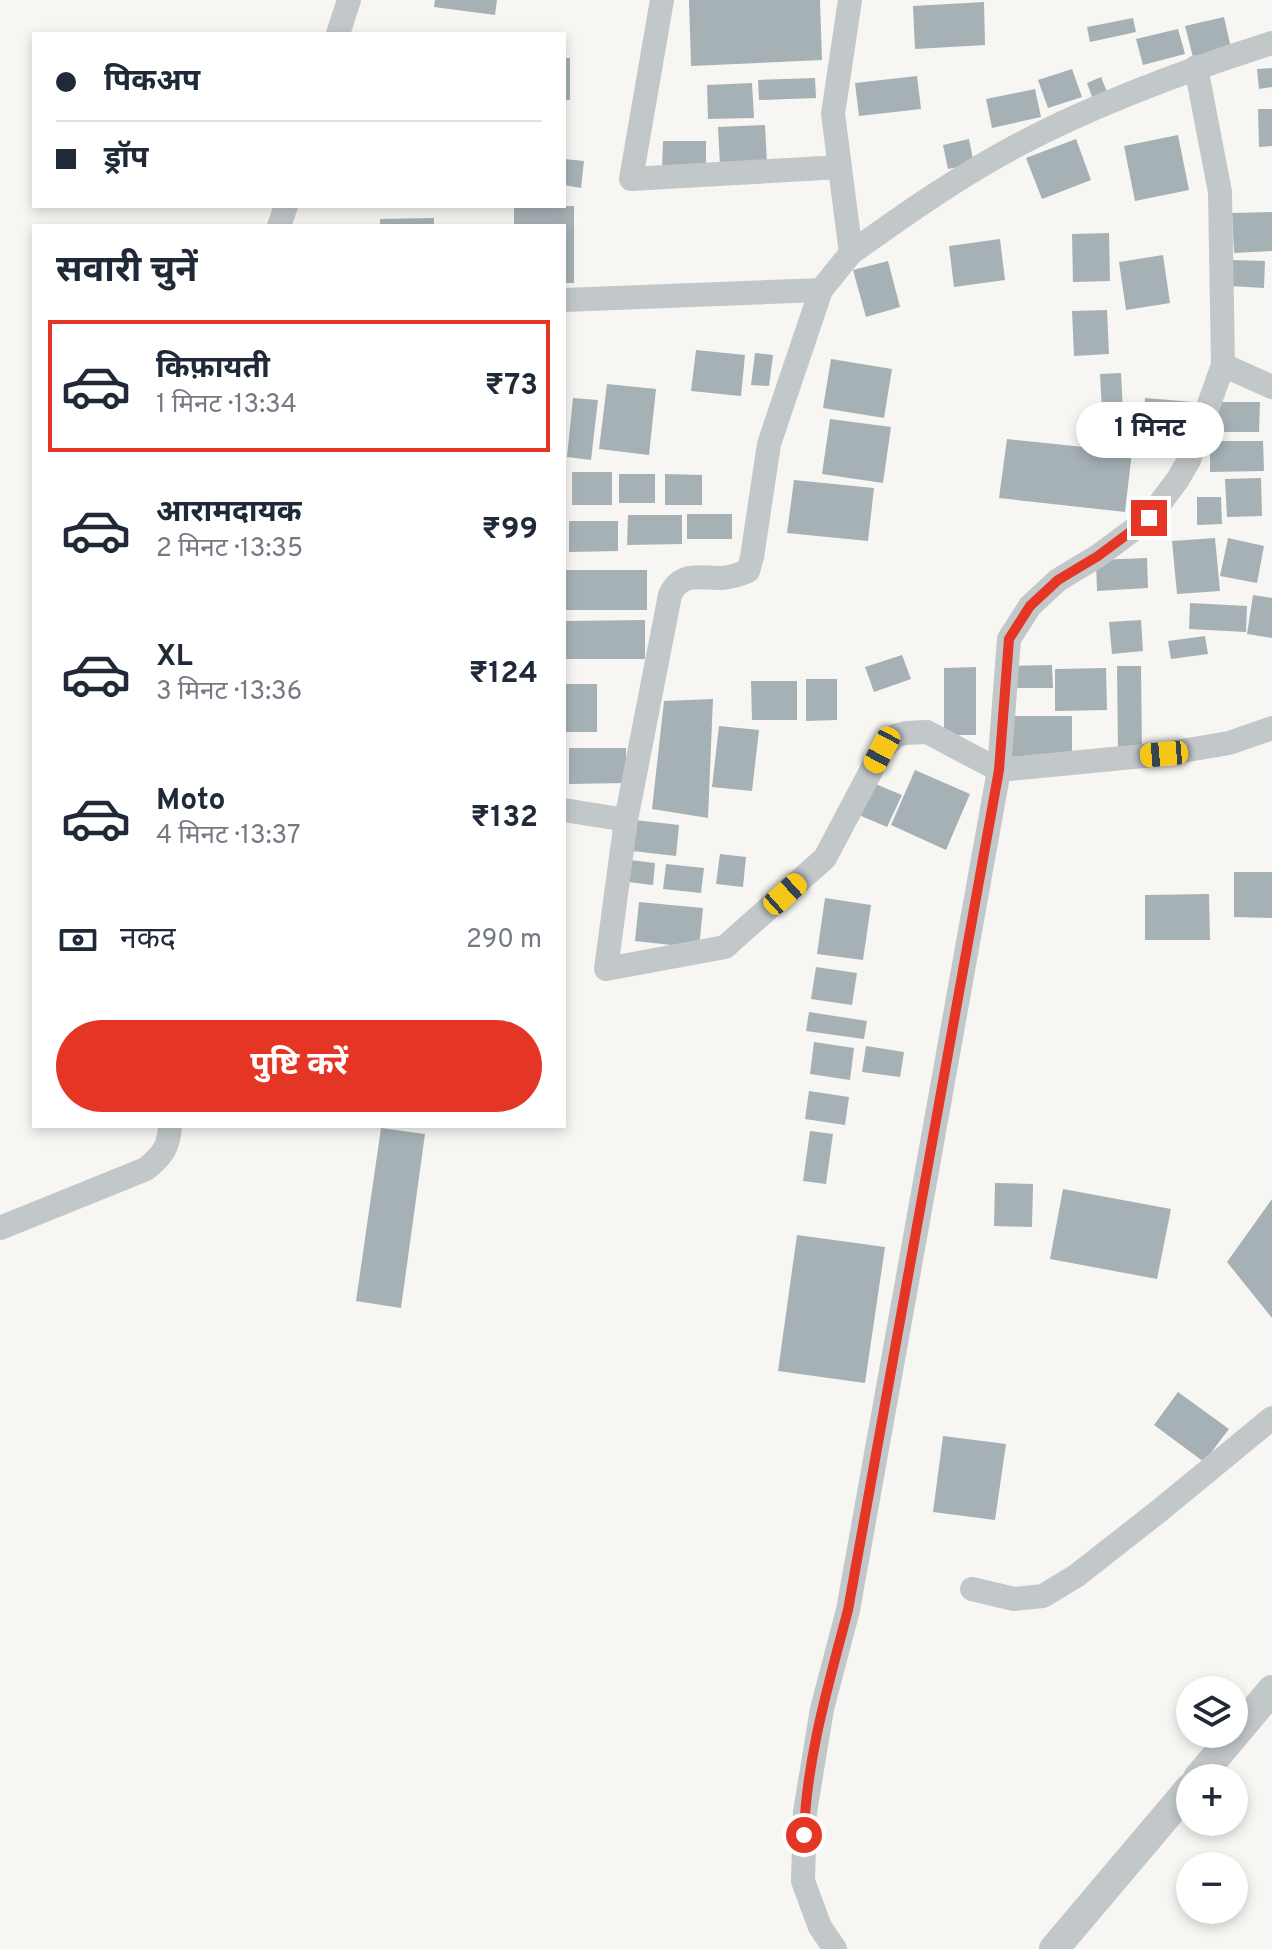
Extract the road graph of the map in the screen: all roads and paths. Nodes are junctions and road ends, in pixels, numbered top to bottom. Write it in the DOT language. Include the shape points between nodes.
graph roads {
  1 [pos="349,0"];
  2 [pos="662,0"];
  3 [pos="850,0"];
  4 [pos="339,32"];
  5 [pos="1272,43"];
  6 [pos="1196,67"];
  7 [pos="840,167"];
  8 [pos="851,253"];
  9 [pos="821,290"];
  10 [pos="566,300"];
  11 [pos="1223,365"];
  12 [pos="1272,387"];
  13 [pos="1272,728"];
  14 [pos="999,770"];
  15 [pos="566,810"];
  16 [pos="626,820"];
  17 [pos="170,1128"];
  18 [pos="0,1228"];
  19 [pos="1272,1418"];
  20 [pos="972,1589"];
  21 [pos="1272,1690"];
  22 [pos="1210,1764"];
  23 [pos="1176,1805"];
  24 [pos="835,1949"];
  25 [pos="1054,1949"];
  1 -- 4 [label="street"];
  2 -- 7 [label="street" via="631,179"];
  3 -- 7 [label="street" via="833,114"];
  5 -- 6 [label="street"];
  6 -- 8 [label="street" via="1013,147"];
  6 -- 11 [label="street" via="1220,192"];
  7 -- 8 [label="street"];
  8 -- 9 [label="street"];
  9 -- 10 [label="street"];
  9 -- 16 [label="street" via="769,444 748,571 724,578 691,576 679,581 670,595"];
  11 -- 12 [label="street"];
  11 -- 14 [label="street" via="1189,460 1149,518 1058,580 1030,606 1009,639"];
  13 -- 14 [label="street" via="1229,743 1164,754"];
  14 -- 16 [label="street" via="927,732 895,736 882,750 825,858 725,947 606,969"];
  14 -- 24 [label="street" via="848,1610 822,1709 805,1812 803,1881 820,1927"];
  15 -- 16 [label="street"];
  17 -- 18 [label="street" via="161,1157 146,1169"];
  19 -- 20 [label="street" via="1088,1567 1043,1596 1014,1599"];
  21 -- 22 [label="street"];
  23 -- 25 [label="street"];
}
